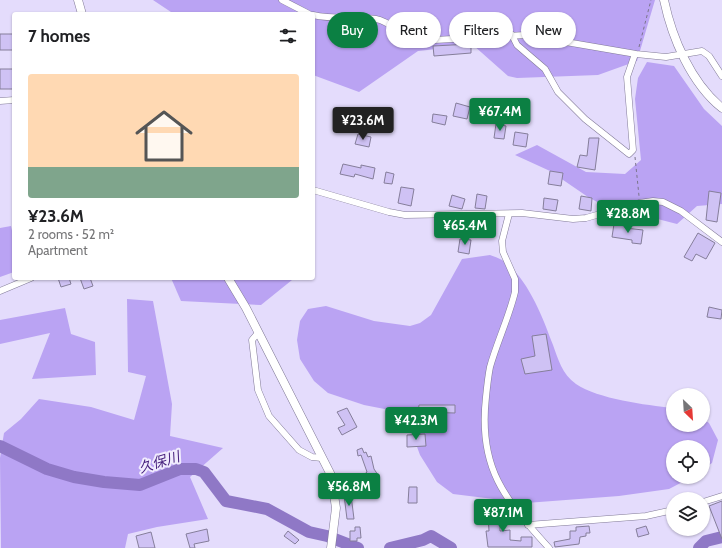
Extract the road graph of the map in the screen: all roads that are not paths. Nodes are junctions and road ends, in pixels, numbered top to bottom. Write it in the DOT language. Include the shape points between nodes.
graph roads {
  1 [pos="78,0"];
  2 [pos="282,0"];
  3 [pos="664,0"];
  4 [pos="81,12"];
  5 [pos="304,12"];
  6 [pos="315,16"];
  7 [pos="513,35"];
  8 [pos="513,37"];
  9 [pos="449,39"];
  10 [pos="682,53"];
  11 [pos="636,54"];
  12 [pos="722,76"];
  13 [pos="12,100"];
  14 [pos="0,101"];
  15 [pos="722,108"];
  16 [pos="315,191"];
  17 [pos="509,214"];
  18 [pos="722,242"];
  19 [pos="26,280"];
  20 [pos="229,280"];
  21 [pos="0,291"];
  22 [pos="258,333"];
  23 [pos="322,458"];
  24 [pos="722,496"];
  25 [pos="710,500"];
  26 [pos="666,512"];
  27 [pos="528,525"];
  28 [pos="332,546"];
  29 [pos="549,548"];
  1 -- 4 [label="street"];
  2 -- 5 [label="street"];
  3 -- 10 [label="street"];
  6 -- 9 [label="street" via="376,19 387,22 417,41"];
  7 -- 11 [label="street"];
  8 -- 11 [label="street" via="517,46 545,69 558,92 629,154 633,150 626,77"];
  10 -- 11 [label="street" via="666,57"];
  10 -- 12 [label="street" via="702,51 709,56"];
  10 -- 15 [label="street" via="694,75"];
  13 -- 14 [label="street"];
  16 -- 17 [label="street" via="405,215"];
  17 -- 18 [label="street" via="574,219 639,203 664,202 681,211"];
  17 -- 27 [label="street" via="502,241 503,252 515,279 516,292 490,368 484,427 490,464 498,483"];
  19 -- 21 [label="street"];
  20 -- 22 [label="street"];
  22 -- 23 [label="street"];
  22 -- 23 [label="street" via="252,340 258,390 269,416 299,450 312,457"];
  23 -- 28 [label="street" via="331,475 335,492 335,531"];
  24 -- 25 [label="street"];
  26 -- 27 [label="street" via="646,516"];
  27 -- 29 [label="street"];
}
